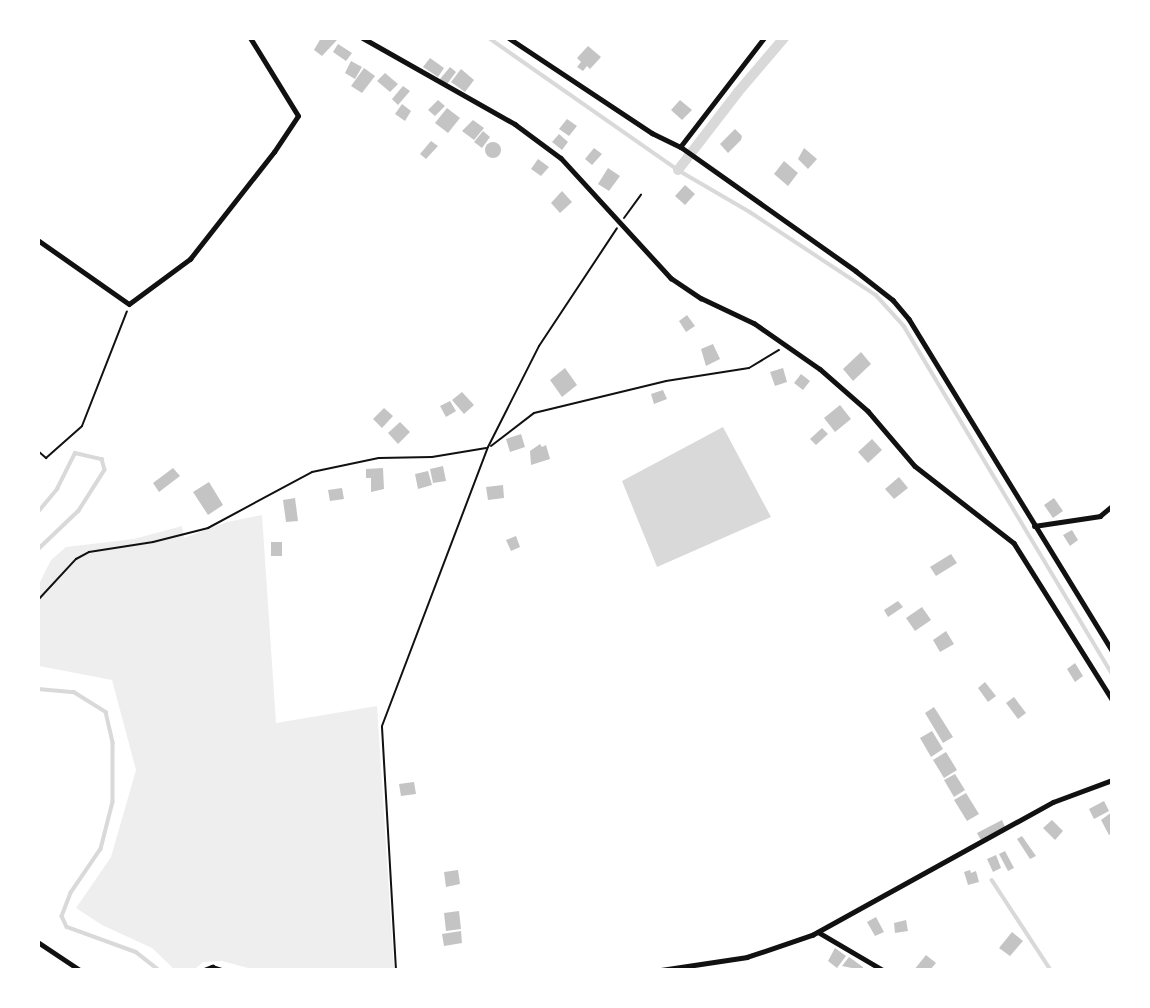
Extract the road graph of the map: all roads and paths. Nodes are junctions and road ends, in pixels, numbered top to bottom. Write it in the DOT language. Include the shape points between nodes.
graph roads {
  1 [pos="250,38"];
  2 [pos="363,38"];
  3 [pos="509,38"];
  4 [pos="764,38"];
  5 [pos="681,147"];
  6 [pos="641,195"];
  7 [pos="620,222"];
  8 [pos="38,240"];
  9 [pos="130,304"];
  10 [pos="785,345"];
  11 [pos="488,447"];
  12 [pos="38,451"];
  13 [pos="1111,506"];
  14 [pos="1034,526"];
  15 [pos="38,600"];
  16 [pos="1111,650"];
  17 [pos="1111,699"];
  18 [pos="1111,780"];
  19 [pos="817,932"];
  20 [pos="38,942"];
  21 [pos="80,970"];
  22 [pos="204,970"];
  23 [pos="222,970"];
  24 [pos="396,970"];
  25 [pos="661,970"];
  26 [pos="883,970"];
  1 -- 9 [label="street" via="298,116 190,259"];
  2 -- 7 [label="street" via="515,124 561,158"];
  3 -- 5 [label="street" via="652,133"];
  4 -- 5 [label="street"];
  5 -- 14 [label="street" via="892,300 909,319"];
  6 -- 7 [label="path"];
  7 -- 10 [label="street" via="671,278"];
  7 -- 11 [label="path" via="539,346"];
  8 -- 9 [label="street"];
  9 -- 12 [label="path" via="82,426 46,458"];
  10 -- 11 [label="path" via="749,368 666,381 534,414"];
  10 -- 17 [label="street" via="868,411 915,466 1014,543"];
  11 -- 15 [label="path" via="432,457 379,458 312,472 208,527 89,552 75,559"];
  11 -- 24 [label="path" via="382,726"];
  13 -- 14 [label="street" via="1100,516"];
  14 -- 16 [label="street"];
  18 -- 19 [label="street" via="1053,802"];
  19 -- 25 [label="street" via="747,957"];
  19 -- 26 [label="street"];
  20 -- 21 [label="street"];
  22 -- 23 [label="street"];
}
